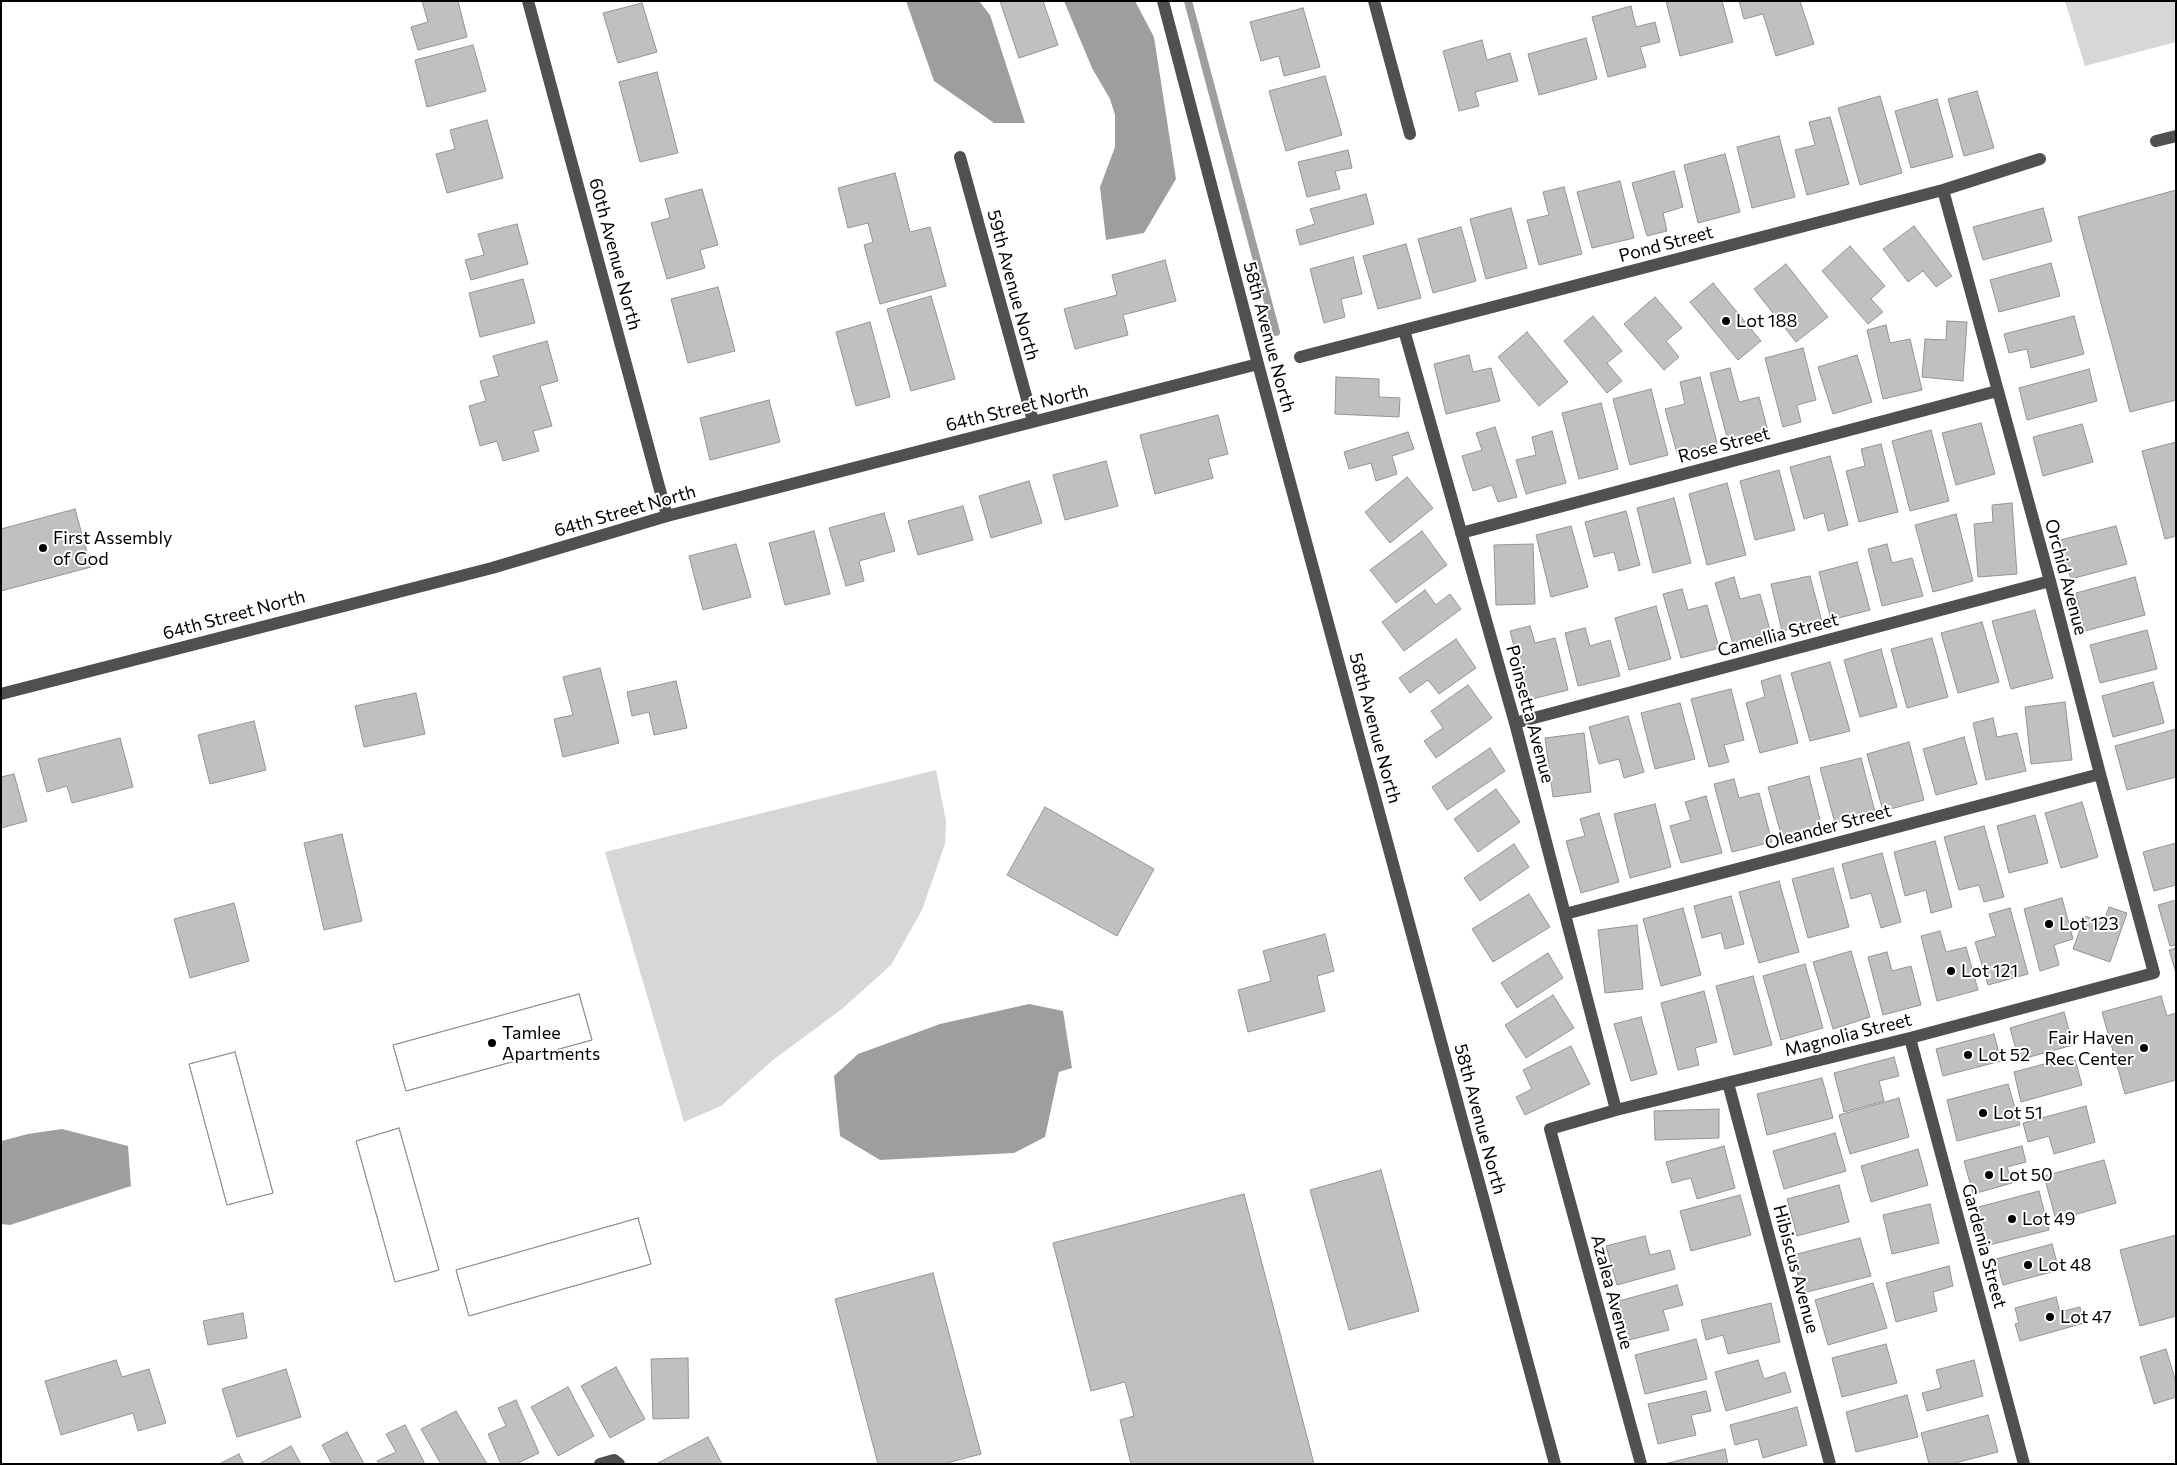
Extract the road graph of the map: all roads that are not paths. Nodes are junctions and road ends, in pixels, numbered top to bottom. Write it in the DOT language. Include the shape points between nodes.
graph roads {
  1 [pos="528,1"];
  2 [pos="1163,1"];
  3 [pos="1378,2"];
  4 [pos="1410,134"];
  5 [pos="2176,136"];
  6 [pos="2156,141"];
  7 [pos="960,157"];
  8 [pos="2040,159"];
  9 [pos="1943,190"];
  10 [pos="1404,330"];
  11 [pos="1300,357"];
  12 [pos="1258,364"];
  13 [pos="1997,391"];
  14 [pos="1032,421"];
  15 [pos="667,516"];
  16 [pos="1461,533"];
  17 [pos="2050,581"];
  18 [pos="1,694"];
  19 [pos="1515,723"];
  20 [pos="2100,774"];
  21 [pos="1565,914"];
  22 [pos="2154,973"];
  23 [pos="1910,1038"];
  24 [pos="1728,1083"];
  25 [pos="1616,1110"];
  26 [pos="1550,1129"];
  27 [pos="617,1462"];
  28 [pos="600,1464"];
  29 [pos="1555,1464"];
  30 [pos="1640,1464"];
  31 [pos="1830,1464"];
  32 [pos="2024,1464"];
  1 -- 15 [label="street, 60th Avenue North"];
  2 -- 12 [label="street, 58th Avenue North"];
  3 -- 4 [label="street"];
  5 -- 6 [label="street"];
  7 -- 14 [label="street, 59th Avenue North"];
  8 -- 9 [label="street, Pond Street"];
  9 -- 10 [label="street, Pond Street"];
  9 -- 13 [label="street, Orchid Avenue"];
  10 -- 11 [label="street, Pond Street"];
  10 -- 16 [label="street, Poinsetta Avenue"];
  12 -- 14 [label="street, 64th Street North"];
  12 -- 29 [label="street, 58th Avenue North"];
  13 -- 16 [label="street, Rose Street"];
  13 -- 17 [label="street, Orchid Avenue"];
  14 -- 15 [label="street, 64th Street North"];
  15 -- 18 [label="street, 64th Street North" via="492,568"];
  16 -- 19 [label="street, Poinsetta Avenue"];
  17 -- 19 [label="street, Camellia Street"];
  17 -- 20 [label="street, Orchid Avenue"];
  19 -- 21 [label="street, Poinsetta Avenue"];
  20 -- 21 [label="street, Oleander Street"];
  20 -- 22 [label="street, Orchid Avenue"];
  21 -- 25 [label="street, Poinsetta Avenue"];
  22 -- 23 [label="street, Magnolia Street"];
  23 -- 24 [label="street, Magnolia Street"];
  23 -- 32 [label="street, Gardenia Street"];
  24 -- 25 [label="street, Magnolia Street"];
  24 -- 31 [label="street, Hibiscus Avenue"];
  25 -- 26 [label="street, Magnolia Street"];
  26 -- 30 [label="street, Azalea Avenue"];
  27 -- 28 [label="street"];
}
